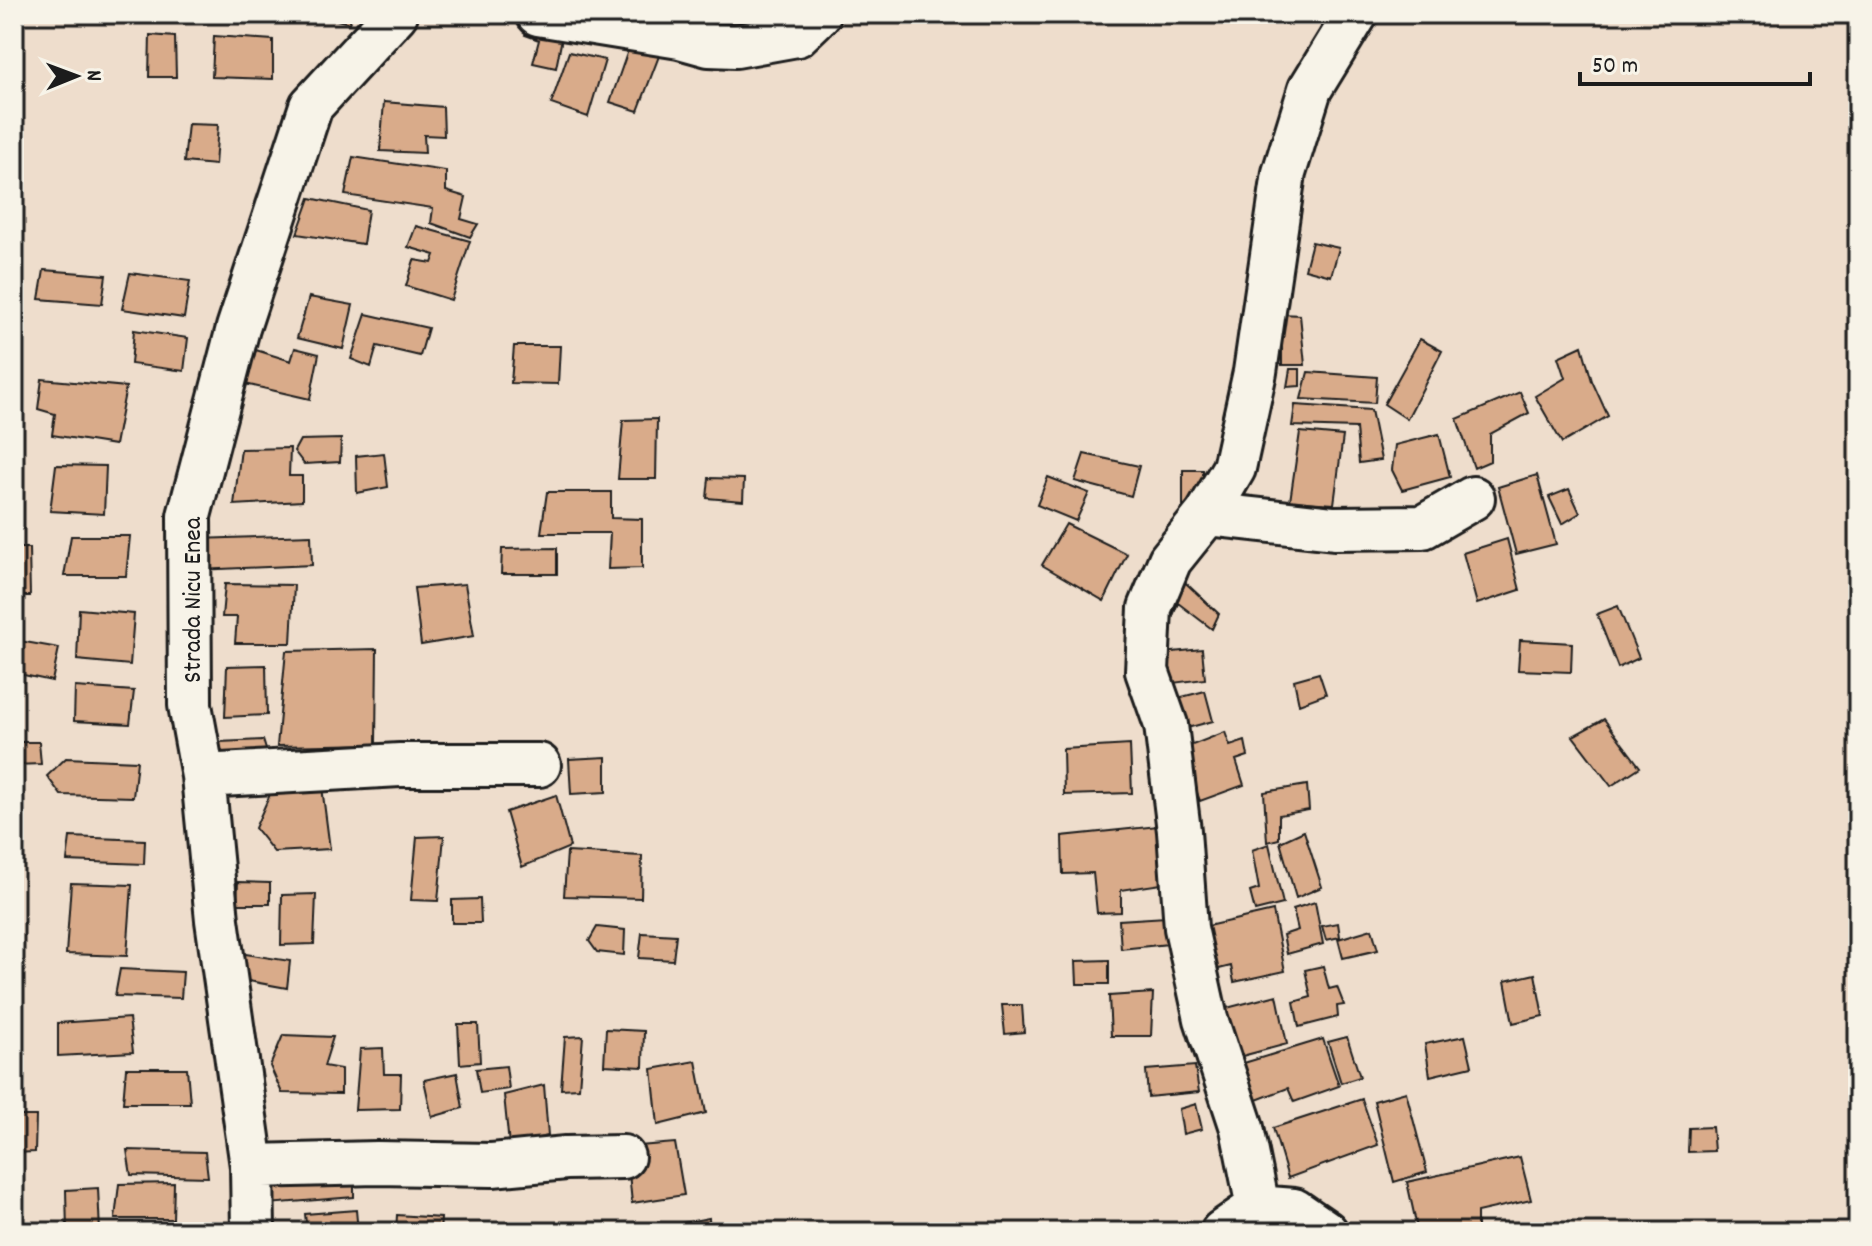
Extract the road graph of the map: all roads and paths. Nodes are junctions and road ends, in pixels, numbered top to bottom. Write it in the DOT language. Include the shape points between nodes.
graph roads {
  1 [pos="396,14"];
  2 [pos="538,14"];
  3 [pos="819,14"];
  4 [pos="1356,14"];
  5 [pos="1473,498"];
  6 [pos="1207,514"];
  7 [pos="539,765"];
  8 [pos="203,776"];
  9 [pos="623,1157"];
  10 [pos="252,1166"];
  11 [pos="1258,1207"];
  12 [pos="253,1232"];
  13 [pos="1222,1232"];
  14 [pos="1326,1232"];
  1 -- 8 [label="street, Strada Nicu Enea" via="311,106 238,328 189,516 190,705"];
  2 -- 3 [label="street" via="736,46 797,35"];
  4 -- 6 [label="street" via="1310,89 1284,173 1255,372 1234,468"];
  5 -- 6 [label="street" via="1423,527 1334,528"];
  6 -- 11 [label="street" via="1170,560 1150,608 1147,671 1166,725 1186,928 1206,1019 1242,1128"];
  7 -- 8 [label="street" via="400,765"];
  8 -- 10 [label="street, Strada Nicu Enea" via="217,920"];
  9 -- 10 [label="street" via="492,1165"];
  10 -- 12 [label="street, Strada Nicu Enea"];
  11 -- 13 [label="street"];
  11 -- 14 [label="street" via="1294,1210"];
}
